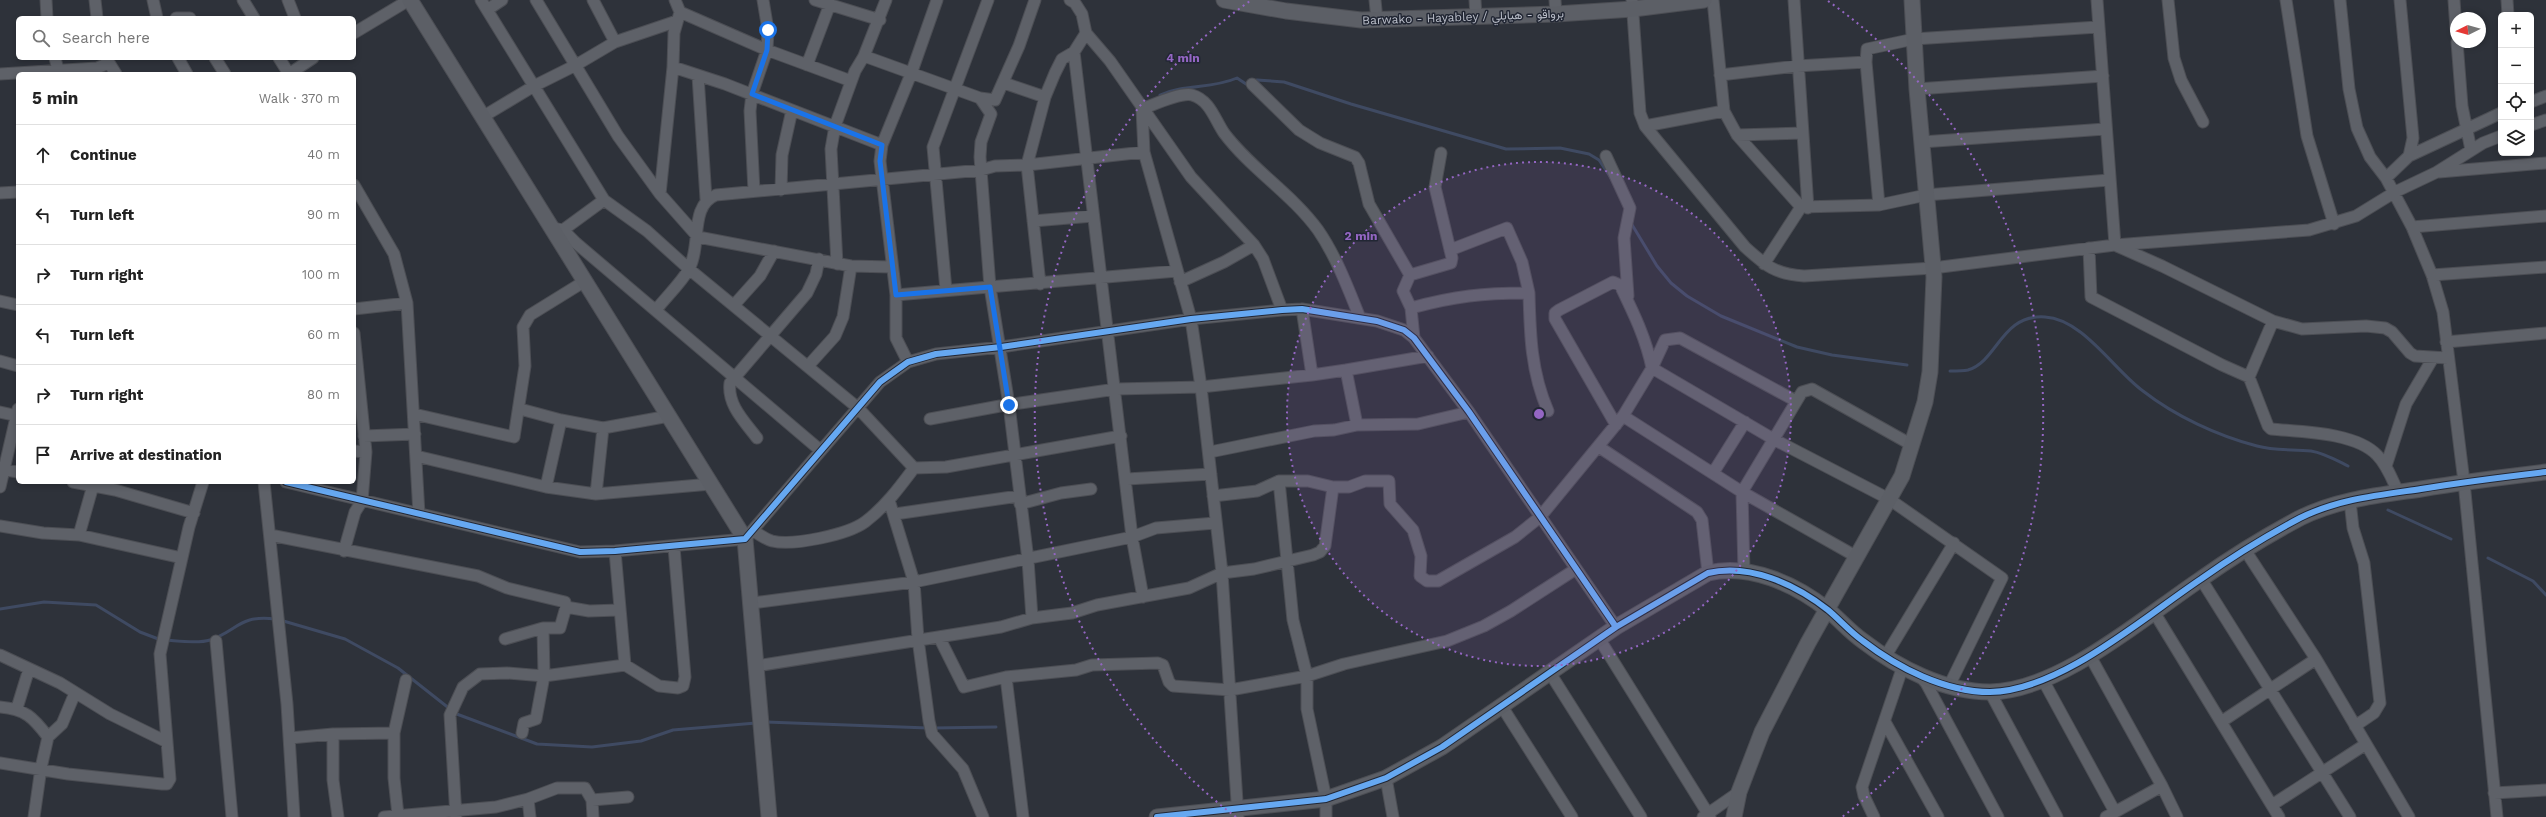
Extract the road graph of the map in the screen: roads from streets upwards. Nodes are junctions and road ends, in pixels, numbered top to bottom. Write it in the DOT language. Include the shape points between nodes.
graph roads {
  1 [pos="46,0"];
  2 [pos="95,0"];
  3 [pos="153,0"];
  4 [pos="243,0"];
  5 [pos="288,0"];
  6 [pos="409,0"];
  7 [pos="481,0"];
  8 [pos="502,0"];
  9 [pos="536,0"];
  10 [pos="593,0"];
  11 [pos="675,0"];
  12 [pos="763,0"];
  13 [pos="815,0"];
  14 [pos="886,0"];
  15 [pos="937,0"];
  16 [pos="988,0"];
  17 [pos="1035,0"];
  18 [pos="1070,0"];
  19 [pos="1228,0"];
  20 [pos="1375,0"];
  21 [pos="1475,0"];
  22 [pos="1704,0"];
  23 [pos="1713,0"];
  24 [pos="1794,0"];
  25 [pos="1912,0"];
  26 [pos="2097,0"];
  27 [pos="2168,0"];
  28 [pos="2286,0"];
  29 [pos="2340,0"];
  30 [pos="2400,0"];
  31 [pos="2454,0"];
  32 [pos="2507,0"];
  33 [pos="830,4"];
  34 [pos="1632,5"];
  35 [pos="1555,7"];
  36 [pos="487,10"];
  37 [pos="2455,12"];
  38 [pos="2508,12"];
  39 [pos="47,16"];
  40 [pos="96,16"];
  41 [pos="157,16"];
  42 [pos="253,16"];
  43 [pos="294,16"];
  44 [pos="1476,16"];
  45 [pos="679,17"];
  46 [pos="880,20"];
  47 [pos="1377,20"];
  48 [pos="2098,27"];
  49 [pos="356,32"];
  50 [pos="1086,33"];
  51 [pos="1914,39"];
  52 [pos="615,42"];
  53 [pos="2458,48"];
  54 [pos="767,50"];
  55 [pos="1074,52"];
  56 [pos="864,56"];
  57 [pos="56,60"];
  58 [pos="179,60"];
  59 [pos="216,60"];
  60 [pos="280,60"];
  61 [pos="310,60"];
  62 [pos="107,61"];
  63 [pos="1866,62"];
  64 [pos="576,65"];
  65 [pos="807,65"];
  66 [pos="1798,66"];
  67 [pos="673,67"];
  68 [pos="58,70"];
  69 [pos="29,72"];
  70 [pos="115,72"];
  71 [pos="186,72"];
  72 [pos="224,72"];
  73 [pos="288,72"];
  74 [pos="292,72"];
  75 [pos="16,73"];
  76 [pos="0,74"];
  77 [pos="911,74"];
  78 [pos="1720,75"];
  79 [pos="698,76"];
  80 [pos="2103,76"];
  81 [pos="851,81"];
  82 [pos="1004,83"];
  83 [pos="1252,84"];
  84 [pos="534,86"];
  85 [pos="954,89"];
  86 [pos="1917,89"];
  87 [pos="752,94"];
  88 [pos="2546,96"];
  89 [pos="1045,97"];
  90 [pos="980,98"];
  91 [pos="2534,101"];
  92 [pos="1142,109"];
  93 [pos="792,110"];
  94 [pos="1724,111"];
  95 [pos="2498,114"];
  96 [pos="484,116"];
  97 [pos="2546,120"];
  98 [pos="2203,122"];
  99 [pos="2534,123"];
  100 [pos="835,126"];
  101 [pos="1645,126"];
  102 [pos="2466,128"];
  103 [pos="2104,129"];
  104 [pos="1803,133"];
  105 [pos="1737,135"];
  106 [pos="2498,137"];
  107 [pos="1922,142"];
  108 [pos="882,145"];
  109 [pos="2471,150"];
  110 [pos="1144,152"];
  111 [pos="1441,153"];
  112 [pos="1606,156"];
  113 [pos="2409,156"];
  114 [pos="1088,159"];
  115 [pos="2546,163"];
  116 [pos="1027,164"];
  117 [pos="981,170"];
  118 [pos="2436,172"];
  119 [pos="935,175"];
  120 [pos="2386,178"];
  121 [pos="2109,180"];
  122 [pos="882,181"];
  123 [pos="832,186"];
  124 [pos="356,188"];
  125 [pos="781,190"];
  126 [pos="754,191"];
  127 [pos="16,192"];
  128 [pos="2394,192"];
  129 [pos="0,193"];
  130 [pos="660,194"];
  131 [pos="1926,195"];
  132 [pos="706,199"];
  133 [pos="604,200"];
  134 [pos="1879,205"];
  135 [pos="1805,208"];
  136 [pos="1093,216"];
  137 [pos="2546,216"];
  138 [pos="1033,221"];
  139 [pos="2334,224"];
  140 [pos="2412,227"];
  141 [pos="558,229"];
  142 [pos="698,237"];
  143 [pos="1254,245"];
  144 [pos="2115,245"];
  145 [pos="2089,248"];
  146 [pos="1450,250"];
  147 [pos="774,252"];
  148 [pos="819,259"];
  149 [pos="837,264"];
  150 [pos="1764,264"];
  151 [pos="851,266"];
  152 [pos="891,267"];
  153 [pos="2546,267"];
  154 [pos="1933,268"];
  155 [pos="689,269"];
  156 [pos="1410,275"];
  157 [pos="2432,275"];
  158 [pos="1178,277"];
  159 [pos="1100,279"];
  160 [pos="585,281"];
  161 [pos="1040,284"];
  162 [pos="990,287"];
  163 [pos="946,290"];
  164 [pos="1529,292"];
  165 [pos="896,295"];
  166 [pos="0,301"];
  167 [pos="407,303"];
  168 [pos="1628,303"];
  169 [pos="16,305"];
  170 [pos="734,305"];
  171 [pos="1411,308"];
  172 [pos="356,309"];
  173 [pos="1302,309"];
  174 [pos="656,310"];
  175 [pos="1282,310"];
  176 [pos="1360,318"];
  177 [pos="1191,319"];
  178 [pos="2273,321"];
  179 [pos="1107,332"];
  180 [pos="2546,333"];
  181 [pos="770,335"];
  182 [pos="1414,338"];
  183 [pos="2446,342"];
  184 [pos="1000,347"];
  185 [pos="356,354"];
  186 [pos="1428,356"];
  187 [pos="2433,358"];
  188 [pos="2448,358"];
  189 [pos="0,361"];
  190 [pos="908,362"];
  191 [pos="16,365"];
  192 [pos="808,366"];
  193 [pos="1652,368"];
  194 [pos="1346,370"];
  195 [pos="1312,374"];
  196 [pos="2249,377"];
  197 [pos="735,379"];
  198 [pos="1201,387"];
  199 [pos="1116,389"];
  200 [pos="1796,402"];
  201 [pos="1009,405"];
  202 [pos="858,408"];
  203 [pos="520,409"];
  204 [pos="1548,411"];
  205 [pos="0,412"];
  206 [pos="1469,412"];
  207 [pos="16,414"];
  208 [pos="414,414"];
  209 [pos="669,416"];
  210 [pos="16,418"];
  211 [pos="930,419"];
  212 [pos="561,420"];
  213 [pos="1619,420"];
  214 [pos="1745,422"];
  215 [pos="1357,425"];
  216 [pos="603,428"];
  217 [pos="416,434"];
  218 [pos="364,436"];
  219 [pos="1120,436"];
  220 [pos="757,438"];
  221 [pos="1775,440"];
  222 [pos="1912,445"];
  223 [pos="1599,447"];
  224 [pos="820,450"];
  225 [pos="356,451"];
  226 [pos="366,452"];
  227 [pos="1210,452"];
  228 [pos="1015,454"];
  229 [pos="416,456"];
  230 [pos="2386,466"];
  231 [pos="914,468"];
  232 [pos="2,469"];
  233 [pos="16,472"];
  234 [pos="2546,472"];
  235 [pos="1713,473"];
  236 [pos="1212,474"];
  237 [pos="1127,479"];
  238 [pos="1279,481"];
  239 [pos="2464,482"];
  240 [pos="94,484"];
  241 [pos="202,484"];
  242 [pos="264,484"];
  243 [pos="294,484"];
  244 [pos="711,484"];
  245 [pos="0,487"];
  246 [pos="546,487"];
  247 [pos="1333,487"];
  248 [pos="1091,489"];
  249 [pos="1742,492"];
  250 [pos="2398,492"];
  251 [pos="596,494"];
  252 [pos="1213,496"];
  253 [pos="1889,499"];
  254 [pos="889,500"];
  255 [pos="1020,500"];
  256 [pos="362,501"];
  257 [pos="2350,501"];
  258 [pos="194,513"];
  259 [pos="419,514"];
  260 [pos="895,514"];
  261 [pos="1540,517"];
  262 [pos="1215,523"];
  263 [pos="0,526"];
  264 [pos="79,535"];
  265 [pos="270,535"];
  266 [pos="749,535"];
  267 [pos="1132,537"];
  268 [pos="1954,543"];
  269 [pos="674,547"];
  270 [pos="2245,550"];
  271 [pos="615,551"];
  272 [pos="344,552"];
  273 [pos="1857,557"];
  274 [pos="182,558"];
  275 [pos="1028,560"];
  276 [pos="1286,563"];
  277 [pos="1576,569"];
  278 [pos="1744,571"];
  279 [pos="1708,572"];
  280 [pos="1222,574"];
  281 [pos="2201,579"];
  282 [pos="914,582"];
  283 [pos="1143,597"];
  284 [pos="752,603"];
  285 [pos="566,607"];
  286 [pos="619,610"];
  287 [pos="1828,610"];
  288 [pos="2154,612"];
  289 [pos="1032,618"];
  290 [pos="1616,627"];
  291 [pos="543,628"];
  292 [pos="939,637"];
  293 [pos="918,639"];
  294 [pos="505,640"];
  295 [pos="1600,640"];
  296 [pos="216,642"];
  297 [pos="0,655"];
  298 [pos="2090,656"];
  299 [pos="1885,657"];
  300 [pos="2316,659"];
  301 [pos="625,665"];
  302 [pos="756,666"];
  303 [pos="1903,666"];
  304 [pos="29,669"];
  305 [pos="1550,673"];
  306 [pos="1917,673"];
  307 [pos="544,676"];
  308 [pos="1307,676"];
  309 [pos="1006,677"];
  310 [pos="406,680"];
  311 [pos="2044,680"];
  312 [pos="1949,686"];
  313 [pos="1230,690"];
  314 [pos="2271,690"];
  315 [pos="1990,692"];
  316 [pos="75,693"];
  317 [pos="1501,705"];
  318 [pos="0,707"];
  319 [pos="16,708"];
  320 [pos="1885,722"];
  321 [pos="2221,722"];
  322 [pos="2355,726"];
  323 [pos="394,733"];
  324 [pos="522,733"];
  325 [pos="333,734"];
  326 [pos="48,737"];
  327 [pos="290,738"];
  328 [pos="167,742"];
  329 [pos="2366,744"];
  330 [pos="0,763"];
  331 [pos="41,768"];
  332 [pos="2323,773"];
  333 [pos="1386,778"];
  334 [pos="2162,786"];
  335 [pos="2546,790"];
  336 [pos="1739,792"];
  337 [pos="2494,793"];
  338 [pos="628,797"];
  339 [pos="1326,799"];
  340 [pos="528,800"];
  341 [pos="592,800"];
  342 [pos="2272,805"];
  343 [pos="456,813"];
  344 [pos="1238,813"];
  345 [pos="398,815"];
  346 [pos="2111,815"];
  347 [pos="1707,816"];
  348 [pos="34,817"];
  349 [pos="232,817"];
  350 [pos="294,817"];
  351 [pos="338,817"];
  352 [pos="384,817"];
  353 [pos="530,817"];
  354 [pos="593,817"];
  355 [pos="769,817"];
  356 [pos="983,817"];
  357 [pos="1023,817"];
  358 [pos="1157,817"];
  359 [pos="1326,817"];
  360 [pos="1393,817"];
  361 [pos="1572,817"];
  362 [pos="1641,817"];
  363 [pos="1734,817"];
  364 [pos="1874,817"];
  365 [pos="1938,817"];
  366 [pos="1998,817"];
  367 [pos="2056,817"];
  368 [pos="2177,817"];
  369 [pos="2279,817"];
  370 [pos="2350,817"];
  371 [pos="2409,817"];
  372 [pos="2497,817"];
  1 -- 39 [label="street"];
  2 -- 40 [label="street"];
  3 -- 41 [label="street"];
  4 -- 42 [label="street"];
  5 -- 43 [label="street"];
  6 -- 49 [label="street"];
  6 -- 96 [label="street"];
  7 -- 36 [label="street"];
  8 -- 36 [label="street"];
  9 -- 64 [label="street"];
  10 -- 52 [label="street"];
  11 -- 45 [label="street"];
  12 -- 54 [label="street" via="768,30"];
  13 -- 33 [label="street"];
  14 -- 46 [label="street"];
  15 -- 77 [label="street"];
  16 -- 85 [label="street"];
  17 -- 82 [label="street"];
  18 -- 50 [label="street" via="1082,14"];
  19 -- 47 [label="street, Barwako - Hayabley / برواقو - هيابلي" via="1320,16"];
  20 -- 47 [label="street"];
  21 -- 44 [label="street"];
  22 -- 34 [label="street, Barwako - Hayabley / برواقو - هيابلي"];
  23 -- 78 [label="street"];
  24 -- 66 [label="street"];
  25 -- 51 [label="street"];
  26 -- 48 [label="street"];
  27 -- 98 [label="street" via="2174,58 2181,80"];
  28 -- 139 [label="street" via="2307,136"];
  29 -- 120 [label="street" via="2349,89 2357,128 2370,157"];
  30 -- 113 [label="street" via="2412,138"];
  31 -- 37 [label="street"];
  32 -- 38 [label="street"];
  33 -- 46 [label="street"];
  33 -- 65 [label="street"];
  34 -- 35 [label="street, Barwako - Hayabley / برواقو - هيابلي"];
  34 -- 101 [label="street" via="1640,113"];
  35 -- 44 [label="street, Barwako - Hayabley / برواقو - هيابلي"];
  36 -- 84 [label="street"];
  44 -- 47 [label="street, Barwako - Hayabley / برواقو - هيابلي"];
  45 -- 52 [label="street"];
  45 -- 54 [label="street"];
  45 -- 67 [label="street"];
  46 -- 56 [label="street"];
  48 -- 51 [label="street"];
  48 -- 80 [label="street"];
  50 -- 55 [label="street"];
  50 -- 92 [label="street" via="1110,61"];
  51 -- 63 [label="street" via="1867,49"];
  51 -- 86 [label="street"];
  52 -- 64 [label="street"];
  53 -- 102 [label="street"];
  54 -- 65 [label="street"];
  54 -- 87 [label="street"];
  55 -- 89 [label="street" via="1062,59"];
  55 -- 114 [label="street"];
  56 -- 77 [label="street"];
  56 -- 81 [label="street"];
  57 -- 68 [label="street"];
  58 -- 71 [label="street"];
  59 -- 72 [label="street"];
  60 -- 73 [label="street"];
  61 -- 74 [label="street"];
  62 -- 68 [label="street" via="96,68"];
  62 -- 70 [label="street"];
  63 -- 66 [label="street"];
  63 -- 134 [label="street"];
  64 -- 84 [label="street"];
  64 -- 130 [label="street" via="618,136"];
  65 -- 81 [label="street"];
  66 -- 78 [label="street"];
  66 -- 104 [label="street"];
  67 -- 79 [label="street"];
  67 -- 130 [label="street"];
  68 -- 69 [label="street"];
  75 -- 76 [label="street"];
  77 -- 85 [label="street"];
  77 -- 108 [label="street"];
  78 -- 94 [label="street"];
  79 -- 87 [label="street"];
  79 -- 132 [label="street"];
  80 -- 86 [label="street"];
  80 -- 103 [label="street"];
  81 -- 100 [label="street"];
  82 -- 89 [label="street"];
  82 -- 90 [label="street" via="995,100"];
  83 -- 156 [label="street" via="1298,130 1320,143 1355,157 1360,163 1370,204"];
  84 -- 96 [label="street"];
  84 -- 133 [label="street"];
  85 -- 90 [label="street"];
  85 -- 119 [label="street" via="933,147"];
  86 -- 107 [label="street"];
  87 -- 93 [label="street"];
  87 -- 126 [label="street" via="749,129"];
  88 -- 91 [label="street"];
  89 -- 116 [label="street"];
  90 -- 117 [label="street" via="991,114 981,142"];
  92 -- 110 [label="street"];
  92 -- 143 [label="street" via="1191,177"];
  92 -- 176 [label="street" via="1191,94 1203,101 1212,111 1224,133 1318,230 1334,258"];
  93 -- 100 [label="street"];
  93 -- 125 [label="street" via="782,155"];
  94 -- 101 [label="street"];
  94 -- 105 [label="street"];
  95 -- 102 [label="street"];
  96 -- 141 [label="street"];
  97 -- 99 [label="street"];
  100 -- 108 [label="street"];
  100 -- 123 [label="street" via="831,149"];
  101 -- 150 [label="street" via="1745,247"];
  102 -- 109 [label="street"];
  102 -- 113 [label="street"];
  103 -- 107 [label="street"];
  103 -- 121 [label="street"];
  104 -- 105 [label="street"];
  104 -- 135 [label="street"];
  105 -- 135 [label="street"];
  106 -- 109 [label="street"];
  107 -- 131 [label="street"];
  108 -- 122 [label="street"];
  109 -- 118 [label="street"];
  110 -- 114 [label="street"];
  110 -- 158 [label="street"];
  111 -- 146 [label="street" via="1435,188"];
  112 -- 168 [label="street" via="1630,208 1624,238"];
  113 -- 120 [label="street"];
  114 -- 116 [label="street"];
  114 -- 136 [label="street"];
  115 -- 118 [label="street"];
  116 -- 117 [label="street" via="995,166"];
  116 -- 138 [label="street"];
  117 -- 119 [label="street"];
  117 -- 162 [label="street"];
  118 -- 128 [label="street"];
  119 -- 122 [label="street"];
  119 -- 163 [label="street"];
  120 -- 128 [label="street"];
  121 -- 131 [label="street"];
  121 -- 144 [label="street"];
  122 -- 123 [label="street"];
  122 -- 152 [label="street"];
  123 -- 125 [label="street"];
  123 -- 149 [label="street"];
  124 -- 167 [label="street" via="394,254"];
  125 -- 126 [label="street"];
  126 -- 132 [label="street" via="716,195"];
  127 -- 129 [label="street"];
  128 -- 139 [label="street" via="2356,216"];
  128 -- 140 [label="street"];
  130 -- 142 [label="street"];
  131 -- 134 [label="street"];
  131 -- 154 [label="street"];
  132 -- 142 [label="street" via="701,208"];
  133 -- 141 [label="street"];
  133 -- 155 [label="street" via="647,231"];
  134 -- 135 [label="street"];
  135 -- 150 [label="street"];
  136 -- 138 [label="street"];
  136 -- 159 [label="street"];
  137 -- 140 [label="street"];
  138 -- 161 [label="street"];
  139 -- 144 [label="street" via="2309,230"];
  140 -- 157 [label="street"];
  141 -- 160 [label="street"];
  141 -- 174 [label="street"];
  142 -- 147 [label="street"];
  142 -- 155 [label="street"];
  143 -- 158 [label="street" via="1224,262"];
  143 -- 175 [label="street" via="1263,258"];
  144 -- 145 [label="street"];
  144 -- 178 [label="street"];
  145 -- 154 [label="street"];
  145 -- 196 [label="street" via="2091,297"];
  146 -- 156 [label="street" via="1451,263"];
  146 -- 164 [label="street" via="1506,228 1522,262"];
  147 -- 148 [label="street"];
  147 -- 170 [label="street" via="760,276"];
  148 -- 149 [label="street"];
  148 -- 181 [label="street" via="812,285"];
  149 -- 151 [label="street"];
  150 -- 154 [label="street" via="1784,274 1804,276"];
  151 -- 152 [label="street"];
  151 -- 192 [label="street" via="843,317 835,336"];
  152 -- 165 [label="street"];
  153 -- 157 [label="street"];
  154 -- 222 [label="street" via="1930,372 1925,402"];
  155 -- 170 [label="street"];
  155 -- 174 [label="street"];
  156 -- 171 [label="street" via="1403,291"];
  157 -- 183 [label="street" via="2443,312"];
  158 -- 159 [label="street"];
  158 -- 177 [label="street"];
  159 -- 161 [label="street"];
  159 -- 179 [label="street"];
  160 -- 203 [label="street" via="530,315 523,327 525,366"];
  160 -- 209 [label="street"];
  161 -- 162 [label="street"];
  162 -- 163 [label="street"];
  162 -- 184 [label="street"];
  163 -- 165 [label="street"];
  164 -- 171 [label="street" via="1476,293"];
  164 -- 204 [label="street" via="1530,347 1540,391"];
  165 -- 190 [label="street" via="896,338"];
  166 -- 169 [label="street"];
  167 -- 172 [label="street"];
  167 -- 208 [label="street"];
  168 -- 193 [label="street" via="1648,347"];
  168 -- 213 [label="street" via="1620,285 1613,282 1555,313 1555,319"];
  170 -- 181 [label="street"];
  171 -- 182 [label="street"];
  173 -- 175 [label="street"];
  173 -- 176 [label="street"];
  173 -- 195 [label="street"];
  174 -- 197 [label="street"];
  175 -- 177 [label="street"];
  176 -- 182 [label="street" via="1393,325"];
  177 -- 179 [label="street"];
  177 -- 198 [label="street"];
  178 -- 187 [label="street" via="2302,329 2358,326 2385,328 2392,332 2410,353"];
  178 -- 196 [label="street"];
  179 -- 184 [label="street"];
  179 -- 199 [label="street"];
  180 -- 183 [label="street"];
  181 -- 192 [label="street"];
  181 -- 197 [label="street"];
  182 -- 186 [label="street"];
  183 -- 188 [label="street"];
  184 -- 190 [label="street" via="936,354"];
  184 -- 201 [label="street"];
  185 -- 218 [label="street"];
  186 -- 194 [label="street"];
  186 -- 206 [label="street"];
  187 -- 188 [label="street"];
  187 -- 230 [label="street" via="2406,404"];
  188 -- 239 [label="street"];
  189 -- 191 [label="street"];
  190 -- 202 [label="street" via="880,382"];
  192 -- 202 [label="street"];
  193 -- 200 [label="street" via="1665,340 1680,338"];
  193 -- 213 [label="street"];
  193 -- 214 [label="street"];
  194 -- 195 [label="street"];
  194 -- 215 [label="street"];
  195 -- 198 [label="street"];
  196 -- 230 [label="street" via="2271,429 2305,431 2344,439 2376,454"];
  197 -- 220 [label="street" via="730,383 730,398"];
  197 -- 224 [label="street"];
  198 -- 199 [label="street"];
  198 -- 227 [label="street"];
  199 -- 201 [label="street"];
  199 -- 219 [label="street"];
  200 -- 221 [label="street"];
  200 -- 222 [label="street" via="1802,392 1812,389"];
  201 -- 211 [label="street"];
  201 -- 228 [label="street"];
  202 -- 224 [label="street"];
  202 -- 231 [label="street"];
  203 -- 208 [label="street" via="514,437"];
  203 -- 212 [label="street"];
  205 -- 207 [label="street"];
  206 -- 215 [label="street" via="1418,424"];
  206 -- 261 [label="street"];
  208 -- 217 [label="street"];
  209 -- 216 [label="street"];
  209 -- 244 [label="street"];
  210 -- 232 [label="street"];
  212 -- 216 [label="street"];
  212 -- 246 [label="street"];
  213 -- 223 [label="street"];
  213 -- 235 [label="street"];
  214 -- 221 [label="street"];
  214 -- 235 [label="street"];
  215 -- 227 [label="street" via="1272,438"];
  216 -- 251 [label="street"];
  217 -- 218 [label="street"];
  217 -- 229 [label="street"];
  218 -- 226 [label="street"];
  219 -- 228 [label="street"];
  219 -- 237 [label="street"];
  221 -- 249 [label="street"];
  221 -- 253 [label="street"];
  222 -- 253 [label="street" via="1902,476"];
  223 -- 261 [label="street"];
  223 -- 279 [label="street" via="1697,512 1702,520"];
  224 -- 266 [label="street"];
  225 -- 226 [label="street"];
  226 -- 256 [label="street"];
  227 -- 236 [label="street"];
  228 -- 231 [label="street" via="946,467"];
  228 -- 255 [label="street"];
  229 -- 246 [label="street"];
  229 -- 259 [label="street"];
  230 -- 250 [label="street"];
  231 -- 254 [label="street"];
  232 -- 233 [label="street"];
  232 -- 245 [label="street"];
  234 -- 239 [label="street"];
  235 -- 249 [label="street"];
  236 -- 237 [label="street"];
  236 -- 252 [label="street"];
  237 -- 267 [label="street"];
  238 -- 247 [label="street" via="1308,481"];
  238 -- 252 [label="street" via="1256,491"];
  238 -- 276 [label="street"];
  239 -- 250 [label="street"];
  239 -- 337 [label="street"];
  240 -- 258 [label="street"];
  240 -- 264 [label="street"];
  241 -- 258 [label="street"];
  242 -- 265 [label="street"];
  243 -- 256 [label="street"];
  244 -- 251 [label="street"];
  244 -- 266 [label="street"];
  246 -- 251 [label="street"];
  247 -- 261 [label="street" via="1389,481 1390,504 1413,530 1420,556 1420,576 1427,581 1438,581 1515,537"];
  247 -- 276 [label="street" via="1325,546 1320,552"];
  248 -- 255 [label="street"];
  249 -- 273 [label="street"];
  249 -- 278 [label="street"];
  250 -- 257 [label="street"];
  252 -- 262 [label="street"];
  253 -- 268 [label="street"];
  253 -- 273 [label="street"];
  254 -- 260 [label="street"];
  254 -- 266 [label="street" via="864,523 825,536 786,542"];
  255 -- 260 [label="street"];
  255 -- 275 [label="street"];
  256 -- 259 [label="street"];
  256 -- 272 [label="street" via="355,512"];
  257 -- 270 [label="street" via="2301,518"];
  257 -- 322 [label="street" via="2353,528 2364,563 2380,703 2374,713"];
  258 -- 274 [label="street"];
  259 -- 271 [label="street" via="574,550"];
  260 -- 282 [label="street"];
  261 -- 277 [label="street"];
  262 -- 267 [label="street" via="1156,528"];
  262 -- 280 [label="street"];
  263 -- 264 [label="street" via="43,533"];
  264 -- 274 [label="street"];
  265 -- 272 [label="street"];
  265 -- 327 [label="street"];
  266 -- 269 [label="street"];
  266 -- 284 [label="street"];
  267 -- 275 [label="street"];
  267 -- 283 [label="street"];
  268 -- 299 [label="street"];
  268 -- 312 [label="street" via="2002,578"];
  269 -- 271 [label="street"];
  269 -- 301 [label="street" via="686,683 678,688 659,686"];
  270 -- 281 [label="street"];
  270 -- 300 [label="street"];
  271 -- 286 [label="street"];
  272 -- 285 [label="street" via="478,576 507,588 565,602"];
  273 -- 287 [label="street"];
  274 -- 328 [label="street" via="160,654"];
  275 -- 282 [label="street"];
  275 -- 289 [label="street"];
  276 -- 280 [label="street"];
  276 -- 308 [label="street" via="1293,620"];
  277 -- 290 [label="street"];
  277 -- 308 [label="street" via="1511,611 1484,626 1447,641 1344,664"];
  278 -- 279 [label="street"];
  278 -- 287 [label="street" via="1796,589"];
  279 -- 290 [label="street"];
  280 -- 283 [label="street" via="1189,588"];
  280 -- 313 [label="street"];
  281 -- 288 [label="street"];
  281 -- 314 [label="street"];
  282 -- 284 [label="street"];
  282 -- 293 [label="street"];
  283 -- 289 [label="street"];
  284 -- 302 [label="street"];
  285 -- 286 [label="street" via="589,611"];
  285 -- 291 [label="street" via="560,628"];
  286 -- 301 [label="street"];
  287 -- 299 [label="street" via="1861,640"];
  287 -- 336 [label="street" via="1762,732"];
  288 -- 298 [label="street"];
  288 -- 321 [label="street"];
  289 -- 292 [label="street" via="1001,627"];
  290 -- 295 [label="street"];
  291 -- 294 [label="street"];
  291 -- 307 [label="street"];
  292 -- 293 [label="street"];
  292 -- 309 [label="street" via="964,687"];
  293 -- 302 [label="street"];
  293 -- 356 [label="street" via="928,721 932,734 963,769"];
  295 -- 305 [label="street"];
  295 -- 347 [label="street"];
  296 -- 349 [label="street"];
  297 -- 304 [label="street"];
  298 -- 311 [label="street"];
  298 -- 334 [label="street"];
  299 -- 303 [label="street"];
  300 -- 314 [label="street"];
  300 -- 322 [label="street"];
  301 -- 307 [label="street"];
  302 -- 355 [label="street"];
  303 -- 306 [label="street"];
  303 -- 320 [label="street"];
  304 -- 316 [label="street"];
  304 -- 319 [label="street"];
  305 -- 317 [label="street"];
  305 -- 362 [label="street"];
  306 -- 312 [label="street"];
  306 -- 366 [label="street" via="1926,683"];
  307 -- 324 [label="street" via="536,719 524,723"];
  307 -- 343 [label="street" via="480,674 463,687 450,715"];
  308 -- 313 [label="street"];
  308 -- 339 [label="street" via="1307,709"];
  309 -- 313 [label="street" via="1076,670 1092,665 1158,663 1163,665 1172,686"];
  309 -- 357 [label="street"];
  310 -- 323 [label="street"];
  311 -- 315 [label="street"];
  311 -- 346 [label="street"];
  312 -- 315 [label="street"];
  313 -- 344 [label="street"];
  314 -- 321 [label="street"];
  314 -- 332 [label="street"];
  315 -- 367 [label="street"];
  316 -- 326 [label="street" via="62,724"];
  316 -- 328 [label="street" via="110,714"];
  317 -- 333 [label="street" via="1442,747"];
  317 -- 361 [label="street"];
  318 -- 319 [label="street"];
  319 -- 326 [label="street" via="26,712"];
  320 -- 364 [label="street" via="1862,787"];
  320 -- 365 [label="street"];
  321 -- 342 [label="street"];
  322 -- 329 [label="street"];
  323 -- 325 [label="street"];
  323 -- 345 [label="street" via="394,778"];
  325 -- 327 [label="street"];
  325 -- 351 [label="street" via="333,780"];
  326 -- 331 [label="street"];
  327 -- 350 [label="street"];
  328 -- 331 [label="street" via="171,772 167,784 68,774"];
  329 -- 332 [label="street"];
  329 -- 371 [label="street"];
  330 -- 331 [label="street"];
  331 -- 348 [label="street"];
  332 -- 342 [label="street"];
  332 -- 370 [label="street"];
  333 -- 339 [label="street"];
  333 -- 360 [label="street"];
  334 -- 346 [label="street"];
  334 -- 368 [label="street"];
  335 -- 337 [label="street"];
  336 -- 347 [label="street"];
  336 -- 363 [label="street"];
  337 -- 372 [label="street"];
  338 -- 341 [label="street"];
  339 -- 344 [label="street"];
  339 -- 359 [label="street"];
  340 -- 341 [label="street" via="557,788 585,788"];
  340 -- 343 [label="street"];
  340 -- 353 [label="street"];
  341 -- 354 [label="street"];
  342 -- 369 [label="street"];
  343 -- 345 [label="street"];
  344 -- 358 [label="street"];
  345 -- 352 [label="street"];
}
